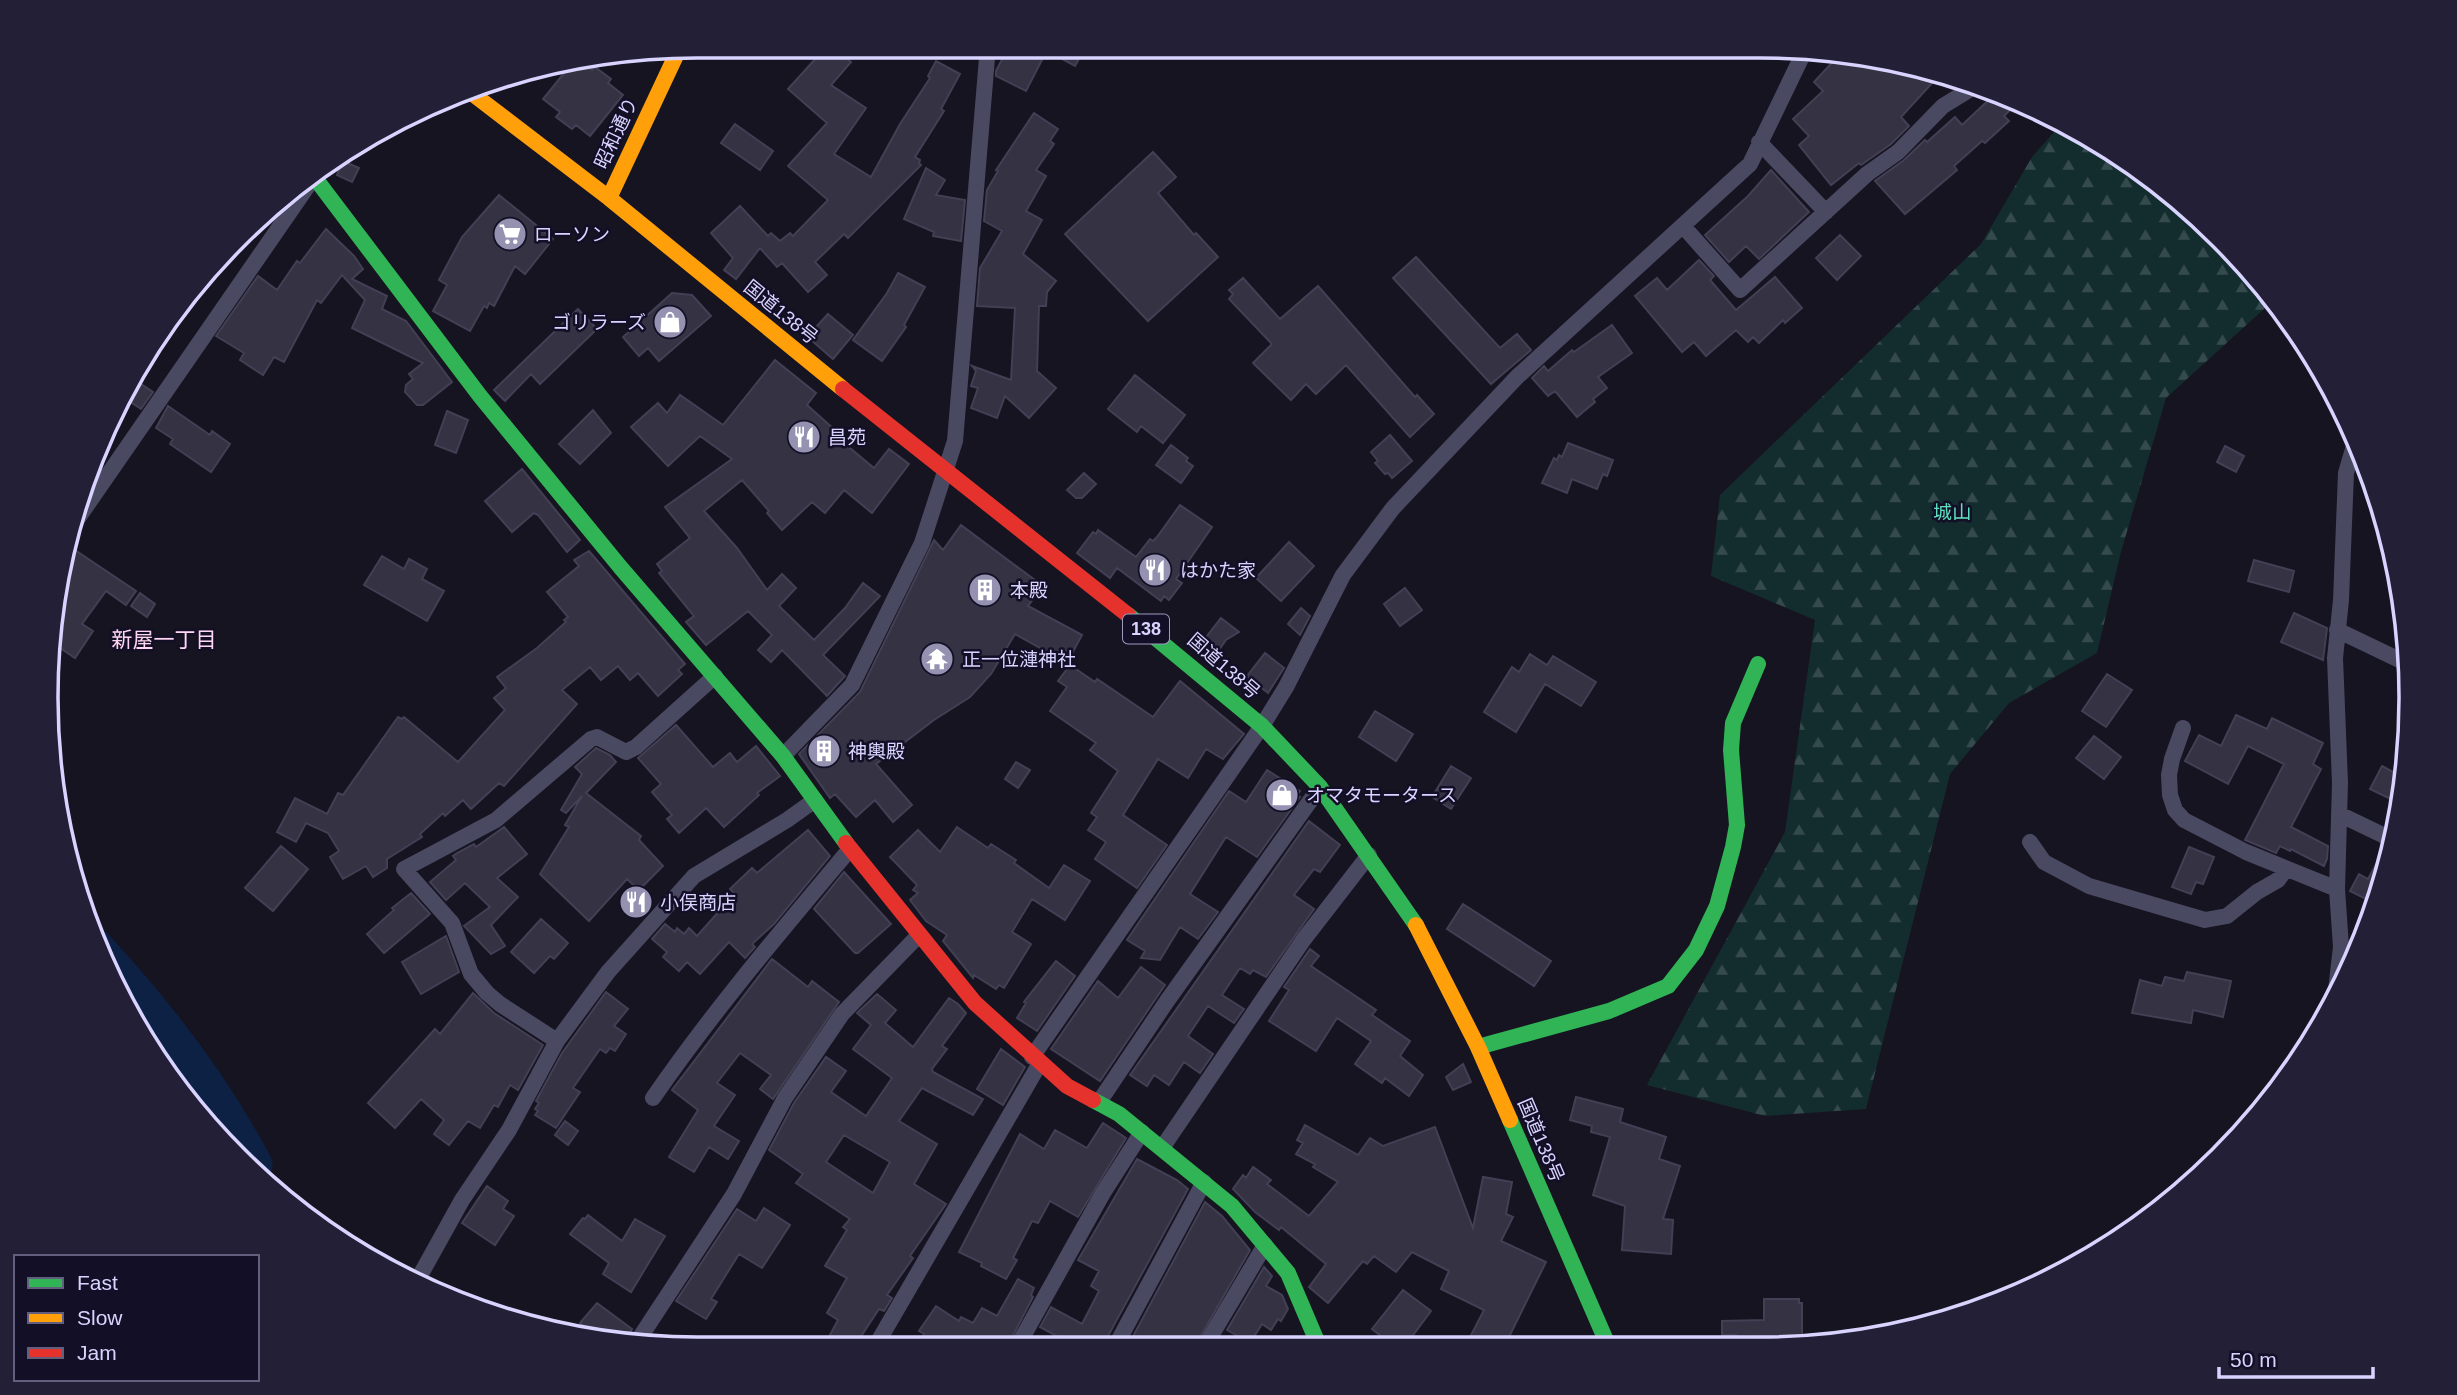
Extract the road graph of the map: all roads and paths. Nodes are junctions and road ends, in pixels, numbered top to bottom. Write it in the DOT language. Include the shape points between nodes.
graph roads {
  1 [pos="987,58"];
  2 [pos="675,59"];
  3 [pos="1801,59"];
  4 [pos="1965,92"];
  5 [pos="477,97"];
  6 [pos="1759,142"];
  7 [pos="319,182"];
  8 [pos="609,198"];
  9 [pos="296,200"];
  10 [pos="1826,212"];
  11 [pos="1683,226"];
  12 [pos="2351,454"];
  13 [pos="946,471"];
  14 [pos="89,502"];
  15 [pos="2337,630"];
  16 [pos="2398,659"];
  17 [pos="1758,664"];
  18 [pos="715,677"];
  19 [pos="1262,726"];
  20 [pos="2183,728"];
  21 [pos="783,756"];
  22 [pos="1320,788"];
  23 [pos="815,800"];
  24 [pos="2339,814"];
  25 [pos="2384,836"];
  26 [pos="2030,842"];
  27 [pos="850,849"];
  28 [pos="1368,855"];
  29 [pos="2286,869"];
  30 [pos="2337,889"];
  31 [pos="919,935"];
  32 [pos="2339,968"];
  33 [pos="557,1041"];
  34 [pos="1478,1047"];
  35 [pos="1036,1060"];
  36 [pos="653,1098"];
  37 [pos="1099,1102"];
  38 [pos="1142,1132"];
  39 [pos="1162,1149"];
  40 [pos="1204,1182"];
  41 [pos="1265,1245"];
  42 [pos="421,1274"];
  43 [pos="642,1335"];
  44 [pos="881,1337"];
  45 [pos="1023,1337"];
  46 [pos="1120,1337"];
  47 [pos="1210,1337"];
  48 [pos="1315,1337"];
  49 [pos="1605,1337"];
  1 -- 13 [label="street" via="955,440"];
  2 -- 8 [label="main road, 昭和通り"];
  3 -- 6 [label="street"];
  4 -- 10 [label="street" via="1943,106 1898,152"];
  5 -- 8 [label="main road, 国道138号 / 138"];
  6 -- 10 [label="street"];
  6 -- 11 [label="street" via="1750,164"];
  7 -- 18 [label="main road" via="480,396"];
  8 -- 13 [label="main road, 国道138号 / 138"];
  9 -- 14 [label="street"];
  10 -- 11 [label="street" via="1740,290"];
  11 -- 19 [label="street" via="1517,377 1393,508 1343,575"];
  12 -- 15 [label="street" via="2346,473"];
  13 -- 19 [label="main road, 国道138号 / 138"];
  13 -- 21 [label="street" via="922,543 852,685"];
  15 -- 16 [label="street"];
  15 -- 24 [label="street"];
  17 -- 34 [label="main road" via="1733,723 1737,825 1733,847 1717,906 1696,950 1668,986 1609,1011"];
  18 -- 21 [label="main road"];
  18 -- 33 [label="street" via="636,747 626,752 597,737 591,739 496,820 404,869 452,923 471,974 486,993"];
  19 -- 22 [label="main road, 国道138号 / 138"];
  19 -- 35 [label="street"];
  20 -- 29 [label="street" via="2169,775 2175,810 2184,820"];
  21 -- 23 [label="main road"];
  22 -- 28 [label="main road, 国道138号 / 138"];
  22 -- 37 [label="street"];
  23 -- 27 [label="main road"];
  23 -- 33 [label="street" via="694,876 608,972"];
  24 -- 25 [label="street"];
  24 -- 30 [label="street"];
  26 -- 29 [label="street" via="2044,862 2088,886 2205,920 2227,916 2278,880"];
  27 -- 31 [label="main road"];
  27 -- 36 [label="street" via="778,934"];
  28 -- 34 [label="main road, 国道138号 / 138" via="1412,917"];
  28 -- 39 [label="street" via="1304,939"];
  29 -- 30 [label="street"];
  30 -- 32 [label="street"];
  31 -- 35 [label="main road" via="975,1003"];
  31 -- 43 [label="street" via="842,1014 785,1098 734,1194"];
  33 -- 42 [label="street"];
  34 -- 49 [label="main road, 国道138号 / 138"];
  35 -- 37 [label="main road" via="1067,1086"];
  35 -- 44 [label="street"];
  37 -- 38 [label="main road"];
  38 -- 39 [label="main road"];
  38 -- 45 [label="street"];
  39 -- 40 [label="main road"];
  40 -- 41 [label="main road"];
  40 -- 46 [label="street"];
  41 -- 47 [label="street"];
  41 -- 48 [label="main road" via="1288,1273"];
}
